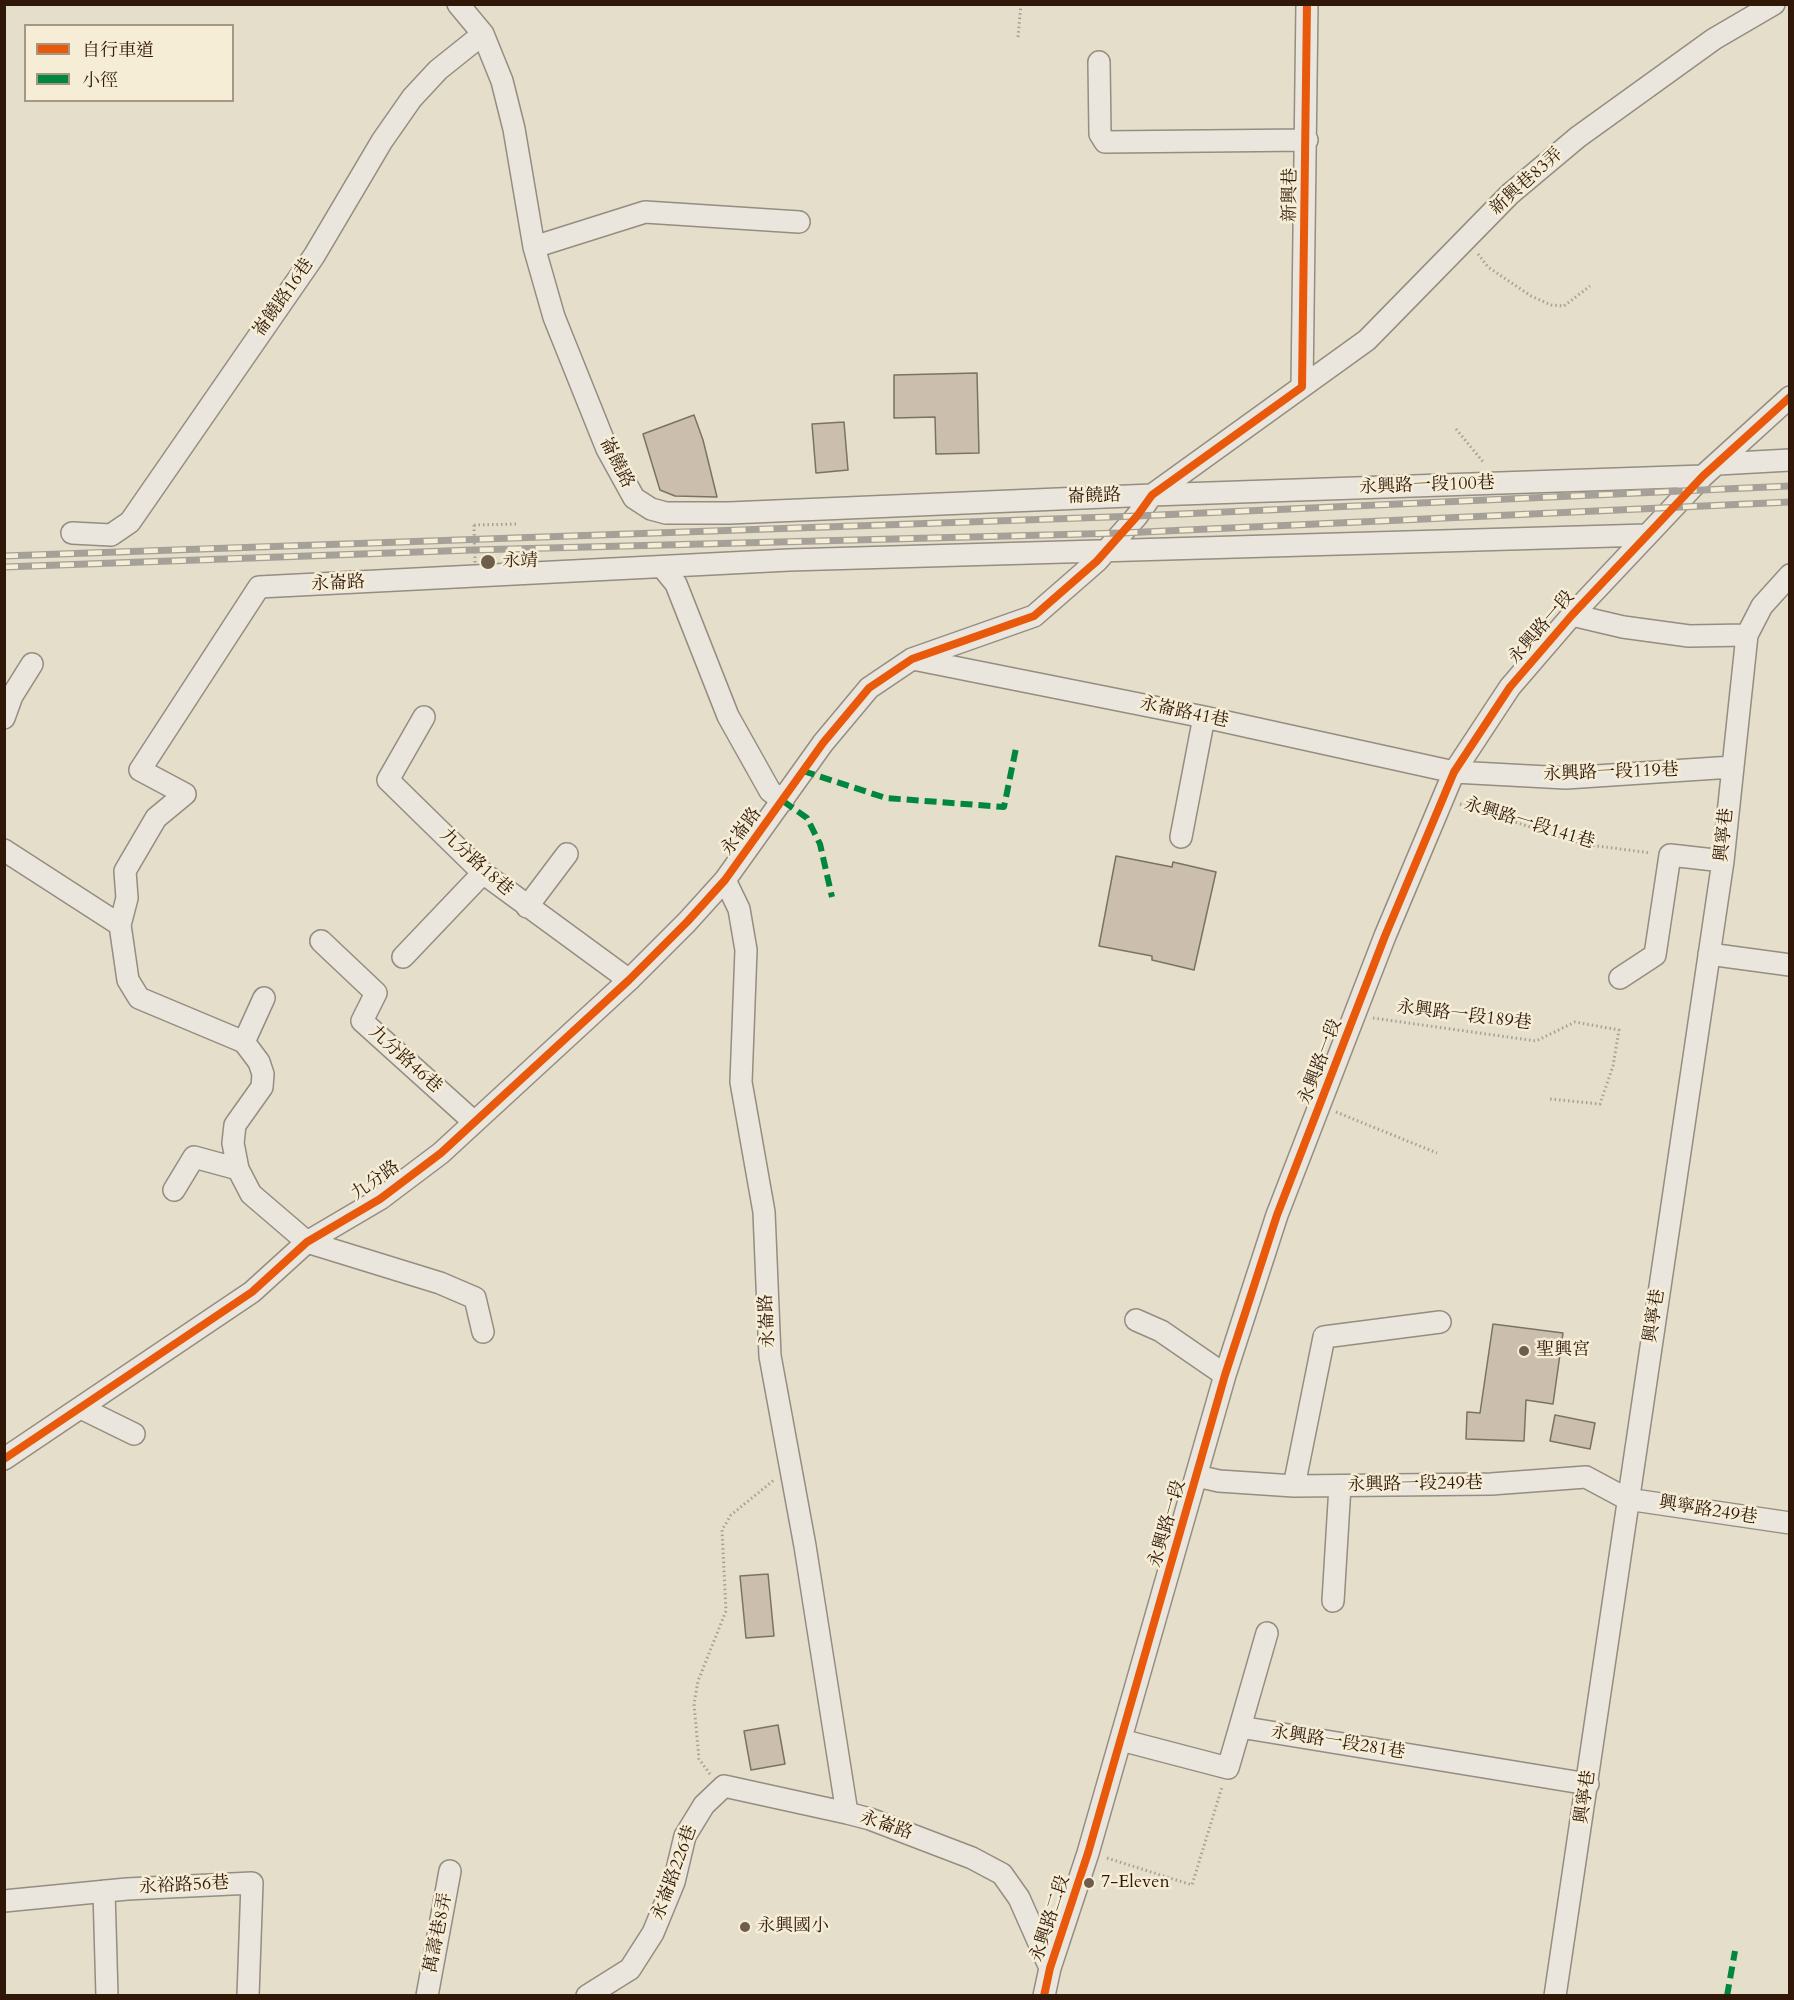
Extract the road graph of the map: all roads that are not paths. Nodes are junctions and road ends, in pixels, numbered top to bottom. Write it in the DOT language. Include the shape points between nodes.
graph roads {
  1 [pos="459,4"];
  2 [pos="1307,4"];
  3 [pos="1774,4"];
  4 [pos="483,34"];
  5 [pos="1099,62"];
  6 [pos="1307,140"];
  7 [pos="799,222"];
  8 [pos="534,247"];
  9 [pos="1302,387"];
  10 [pos="1790,397"];
  11 [pos="1790,460"];
  12 [pos="1710,470"];
  13 [pos="1152,495"];
  14 [pos="72,533"];
  15 [pos="1647,536"];
  16 [pos="1103,552"];
  17 [pos="663,568"];
  18 [pos="1790,575"];
  19 [pos="1572,615"];
  20 [pos="1747,635"];
  21 [pos="912,659"];
  22 [pos="32,663"];
  23 [pos="424,717"];
  24 [pos="1204,717"];
  25 [pos="4,718"];
  26 [pos="1732,767"];
  27 [pos="1454,772"];
  28 [pos="783,801"];
  29 [pos="1181,837"];
  30 [pos="4,850"];
  31 [pos="567,854"];
  32 [pos="1723,861"];
  33 [pos="483,873"];
  34 [pos="725,880"];
  35 [pos="527,907"];
  36 [pos="120,925"];
  37 [pos="321,941"];
  38 [pos="1708,954"];
  39 [pos="403,957"];
  40 [pos="1790,965"];
  41 [pos="1620,978"];
  42 [pos="629,980"];
  43 [pos="264,998"];
  44 [pos="244,1042"];
  45 [pos="474,1122"];
  46 [pos="238,1169"];
  47 [pos="174,1190"];
  48 [pos="307,1242"];
  49 [pos="1136,1320"];
  50 [pos="1440,1322"];
  51 [pos="483,1332"];
  52 [pos="1225,1375"];
  53 [pos="81,1408"];
  54 [pos="134,1434"];
  55 [pos="4,1459"];
  56 [pos="1197,1476"];
  57 [pos="1294,1486"];
  58 [pos="1340,1486"];
  59 [pos="1627,1498"];
  60 [pos="1790,1523"];
  61 [pos="1333,1601"];
  62 [pos="1267,1633"];
  63 [pos="1240,1727"];
  64 [pos="1121,1740"];
  65 [pos="1588,1784"];
  66 [pos="847,1813"];
  67 [pos="1088,1852"];
  68 [pos="450,1871"];
  69 [pos="104,1892"];
  70 [pos="4,1901"];
  71 [pos="1050,1968"];
  72 [pos="107,1995"];
  73 [pos="248,1995"];
  74 [pos="427,1995"];
  75 [pos="587,1995"];
  76 [pos="1044,1995"];
  77 [pos="1555,1995"];
  1 -- 4 [label="street, 崙饒路"];
  2 -- 6 [label="street, 新興巷"];
  3 -- 9 [label="street, 新興巷83弄" via="1714,39 1578,137 1510,194 1367,340"];
  4 -- 8 [label="street, 崙饒路" via="512,119"];
  4 -- 14 [label="street, 崙饒路16巷" via="438,70 412,98 314,256 130,522 111,535"];
  5 -- 6 [label="street" via="1100,134 1105,142"];
  6 -- 9 [label="street, 新興巷"];
  7 -- 8 [label="street" via="645,212"];
  8 -- 13 [label="street, 崙饒路" via="554,317 607,449 634,498 651,509 666,513 729,513"];
  9 -- 13 [label="street, 新興巷83弄"];
  10 -- 12 [label="street, 永興路一段"];
  11 -- 12 [label="street, 永興路一段100巷"];
  12 -- 13 [label="street, 永興路一段100巷" via="1500,483"];
  12 -- 15 [label="street, 永興路一段"];
  13 -- 16 [label="street, 新興巷83弄"];
  15 -- 16 [label="street"];
  15 -- 19 [label="street, 永興路一段"];
  16 -- 17 [label="street" via="789,560"];
  16 -- 21 [label="street, 新興巷83弄" via="1034,615"];
  17 -- 28 [label="street, 永崙路" via="676,584 728,716 770,791"];
  17 -- 36 [label="street, 永崙路" via="259,587 140,770 184,794 156,818 125,871 127,897"];
  18 -- 20 [label="street" via="1762,606"];
  19 -- 20 [label="street" via="1689,636"];
  19 -- 27 [label="street, 永興路一段" via="1510,687"];
  20 -- 26 [label="street, 興寧巷"];
  21 -- 24 [label="street, 永崙路41巷"];
  21 -- 28 [label="street, 新興巷83弄" via="869,688 823,743"];
  22 -- 25 [label="street"];
  23 -- 33 [label="street, 九分路18巷" via="388,780"];
  24 -- 27 [label="street, 永崙路41巷"];
  24 -- 29 [label="street"];
  26 -- 27 [label="street, 永興路一段119巷" via="1566,778"];
  26 -- 32 [label="street, 興寧巷"];
  27 -- 52 [label="street, 永興路一段" via="1277,1215"];
  28 -- 34 [label="street, 永崙路"];
  30 -- 36 [label="street"];
  31 -- 35 [label="street"];
  32 -- 38 [label="street, 興寧巷"];
  32 -- 41 [label="street" via="1670,855 1655,955"];
  33 -- 35 [label="street, 九分路18巷"];
  33 -- 39 [label="street"];
  34 -- 42 [label="street, 九分路"];
  34 -- 66 [label="street, 永崙路" via="739,909 746,950 741,1082 764,1212 770,1356 806,1546"];
  35 -- 42 [label="street, 九分路18巷"];
  36 -- 44 [label="street" via="129,980 139,998"];
  37 -- 45 [label="street, 九分路46巷" via="376,993 362,1021"];
  38 -- 40 [label="street"];
  38 -- 59 [label="street, 興寧巷"];
  42 -- 45 [label="street, 九分路"];
  43 -- 44 [label="street"];
  44 -- 46 [label="street" via="263,1074 262,1087 235,1125 233,1143"];
  45 -- 48 [label="street, 九分路" via="441,1153 380,1199"];
  46 -- 47 [label="street" via="194,1157"];
  46 -- 48 [label="street" via="250,1194"];
  48 -- 51 [label="street" via="440,1283 475,1298"];
  48 -- 53 [label="street, 九分路" via="252,1292"];
  49 -- 52 [label="street" via="1161,1331"];
  50 -- 57 [label="street" via="1324,1337"];
  52 -- 56 [label="street, 永興路一段"];
  53 -- 54 [label="street"];
  53 -- 55 [label="street, 九分路"];
  56 -- 57 [label="street, 永興路一段249巷"];
  56 -- 64 [label="street, 永興路一段"];
  57 -- 58 [label="street, 永興路一段249巷"];
  58 -- 59 [label="street, 永興路一段249巷" via="1491,1484 1586,1476"];
  58 -- 61 [label="street"];
  59 -- 60 [label="street, 興寧路249巷"];
  59 -- 65 [label="street, 興寧巷"];
  62 -- 63 [label="street"];
  63 -- 64 [label="street" via="1228,1768"];
  63 -- 65 [label="street, 永興路一段281巷"];
  64 -- 67 [label="street, 永興路一段"];
  65 -- 77 [label="street, 興寧巷"];
  66 -- 71 [label="street, 永崙路" via="972,1858 1002,1874 1018,1898"];
  66 -- 75 [label="street, 永崙路226巷" via="724,1786 704,1805 685,1836 674,1882 630,1969"];
  67 -- 71 [label="street, 永興路二段"];
  68 -- 74 [label="street, 萬壽巷8弄"];
  69 -- 70 [label="street, 永裕路56巷"];
  69 -- 72 [label="street"];
  69 -- 73 [label="street, 永裕路56巷" via="252,1883"];
  71 -- 76 [label="street, 永興路二段"];
}
